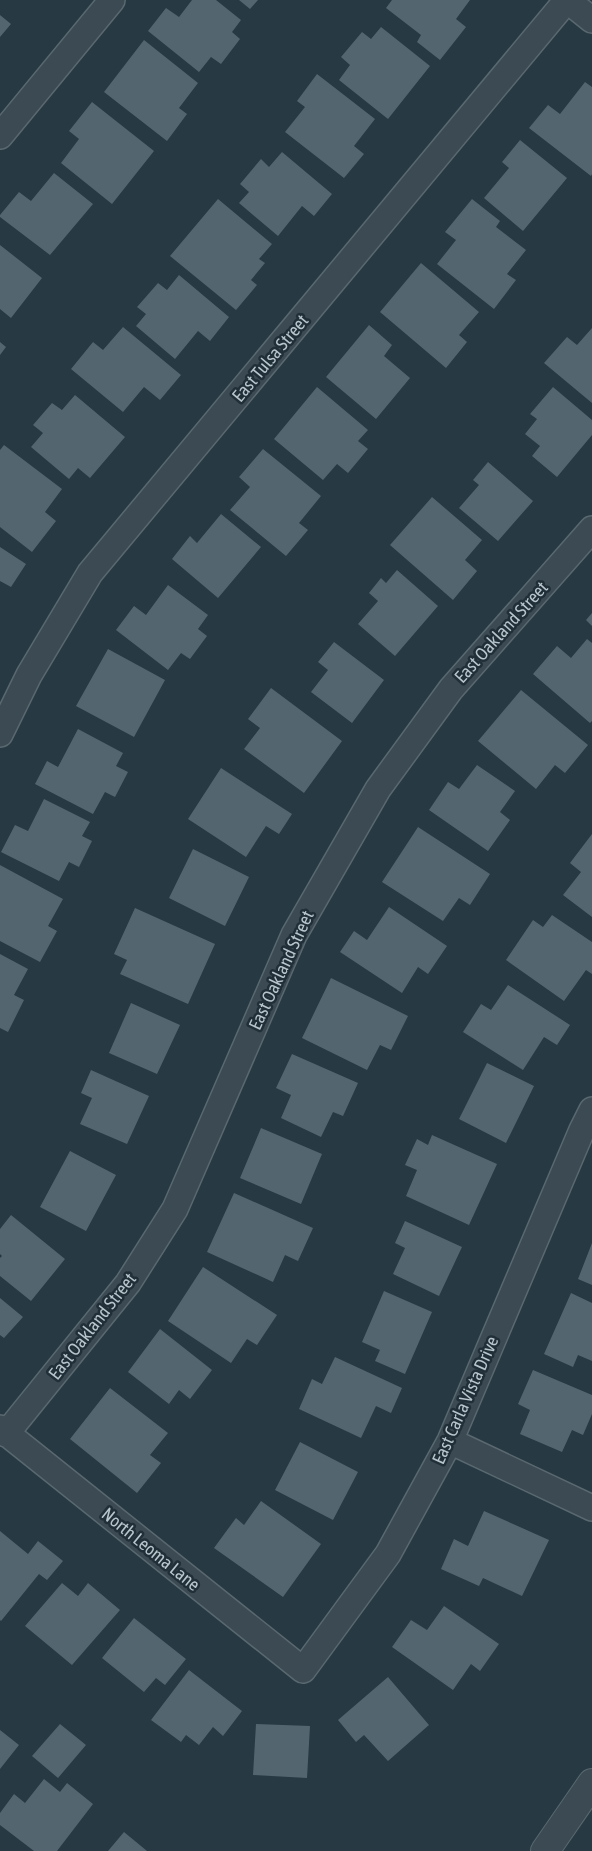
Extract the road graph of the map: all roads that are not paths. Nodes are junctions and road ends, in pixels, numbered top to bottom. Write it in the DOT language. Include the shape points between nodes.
graph roads {
  1 [pos="112,0"];
  2 [pos="567,0"];
  3 [pos="592,20"];
  4 [pos="0,136"];
  5 [pos="592,529"];
  6 [pos="0,734"];
  7 [pos="592,1110"];
  8 [pos="3,1431"];
  9 [pos="450,1440"];
  10 [pos="592,1508"];
  11 [pos="303,1670"];
  12 [pos="592,1783"];
  13 [pos="545,1851"];
  1 -- 4 [label="street"];
  2 -- 3 [label="street"];
  2 -- 6 [label="street, East Tulsa Street" via="90,573 29,675"];
  5 -- 8 [label="street, East Oakland Street" via="451,689 378,789 294,936 175,1209 128,1283"];
  7 -- 9 [label="street, East Carla Vista Drive"];
  8 -- 11 [label="street, North Leoma Lane"];
  9 -- 10 [label="street"];
  9 -- 11 [label="street, East Carla Vista Drive" via="388,1554"];
  12 -- 13 [label="street"];
}
